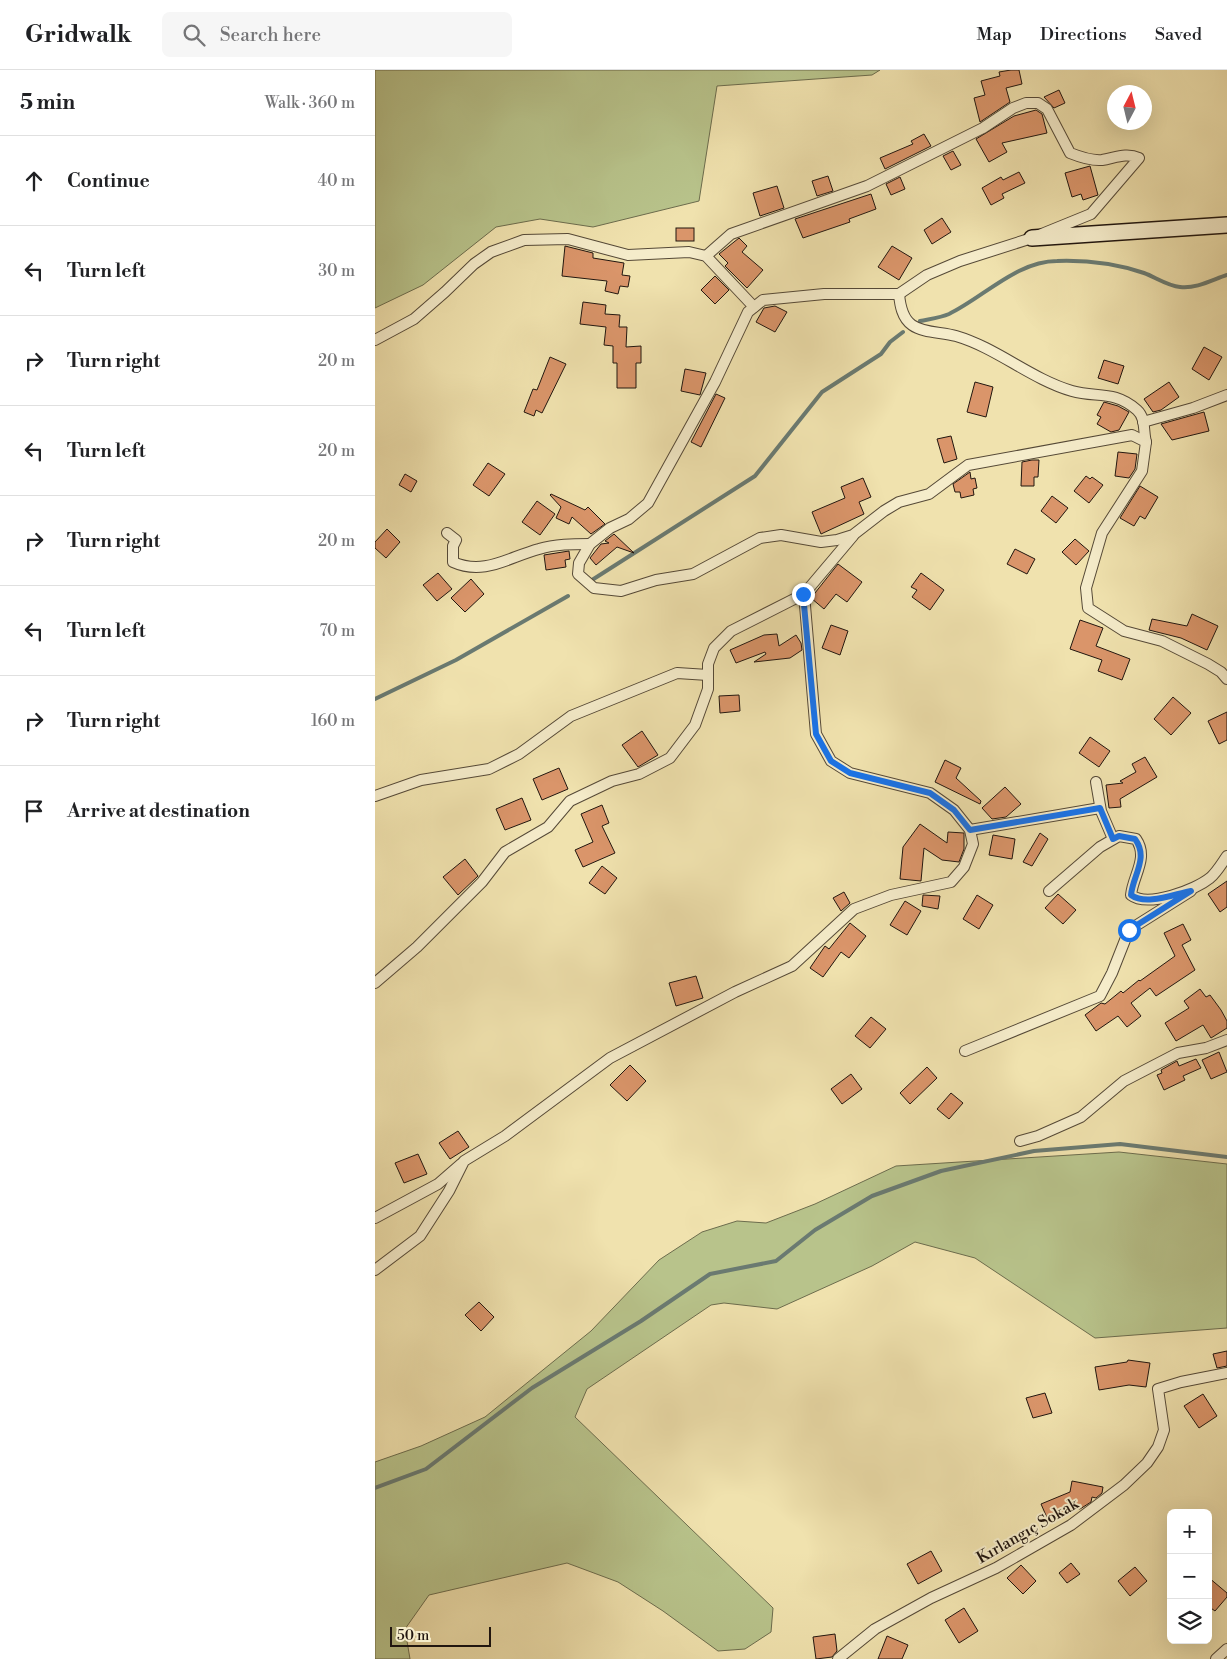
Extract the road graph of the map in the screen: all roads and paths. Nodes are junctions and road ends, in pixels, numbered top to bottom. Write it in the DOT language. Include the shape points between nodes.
graph roads {
  1 [pos="1227,225"];
  2 [pos="1032,238"];
  3 [pos="706,256"];
  4 [pos="899,294"];
  5 [pos="755,307"];
  6 [pos="375,340"];
  7 [pos="1227,395"];
  8 [pos="1143,422"];
  9 [pos="1146,442"];
  10 [pos="447,533"];
  11 [pos="853,535"];
  12 [pos="590,544"];
  13 [pos="803,594"];
  14 [pos="708,674"];
  15 [pos="1227,679"];
  16 [pos="1096,782"];
  17 [pos="375,796"];
  18 [pos="1100,808"];
  19 [pos="970,830"];
  20 [pos="1113,839"];
  21 [pos="1227,856"];
  22 [pos="1049,891"];
  23 [pos="1191,891"];
  24 [pos="375,983"];
  25 [pos="1227,1040"];
  26 [pos="965,1051"];
  27 [pos="1020,1141"];
  28 [pos="464,1161"];
  29 [pos="375,1218"];
  30 [pos="375,1270"];
  31 [pos="1227,1373"];
  32 [pos="1227,1649"];
  33 [pos="838,1659"];
  34 [pos="1216,1659"];
  1 -- 2 [label="street"];
  2 -- 3 [label="street" via="1091,214 1139,158 1132,155 1084,159 1070,153 1047,110 1038,103 1013,108 983,128 867,186 731,234"];
  2 -- 4 [label="street" via="960,261 927,275"];
  3 -- 5 [label="street"];
  3 -- 6 [label="street" via="689,252 628,255 568,239 524,240 491,252 414,318"];
  4 -- 5 [label="street" via="776,298 763,300"];
  4 -- 8 [label="street" via="901,309 910,324 983,346 1044,380 1074,392 1112,395 1137,410"];
  5 -- 12 [label="street" via="748,312 715,382 648,503 629,520 610,528"];
  7 -- 8 [label="street"];
  8 -- 9 [label="street"];
  9 -- 11 [label="street" via="1132,435 968,465 929,494 899,502 884,510"];
  9 -- 15 [label="street" via="1142,472 1102,533 1086,588 1088,608 1124,631 1162,641 1208,664"];
  10 -- 12 [label="street" via="455,540 453,562 465,567 487,567 555,545"];
  11 -- 12 [label="street" via="821,542 781,535 761,538 693,574 656,580 621,591 594,588 578,574 579,563"];
  11 -- 13 [label="street"];
  13 -- 14 [label="street" via="731,631 714,648"];
  13 -- 19 [label="street" via="816,734 831,761 850,773 930,793 954,810"];
  14 -- 17 [label="street" via="677,673 571,716 519,754 489,769 421,780"];
  14 -- 24 [label="street" via="708,689 695,726 670,758 639,774 612,781 569,801 548,827 505,852 482,882 417,947"];
  16 -- 18 [label="street"];
  18 -- 19 [label="street"];
  18 -- 20 [label="street"];
  19 -- 28 [label="street" via="973,844 964,867 951,882 891,895 854,909 792,966 735,992 610,1058 505,1136"];
  20 -- 22 [label="street"];
  20 -- 23 [label="street" via="1119,836 1135,839 1141,847 1140,867 1131,895 1137,899"];
  21 -- 23 [label="street" via="1212,877"];
  23 -- 26 [label="street" via="1129,930 1100,996"];
  25 -- 27 [label="street" via="1178,1053 1124,1081 1081,1117"];
  28 -- 29 [label="street" via="438,1184"];
  28 -- 30 [label="street" via="420,1236"];
  31 -- 33 [label="street, Kırlangıç Sokak" via="1158,1389 1164,1430 1158,1447 1124,1485 1071,1525 996,1568 875,1629"];
  32 -- 34 [label="street"];
}
